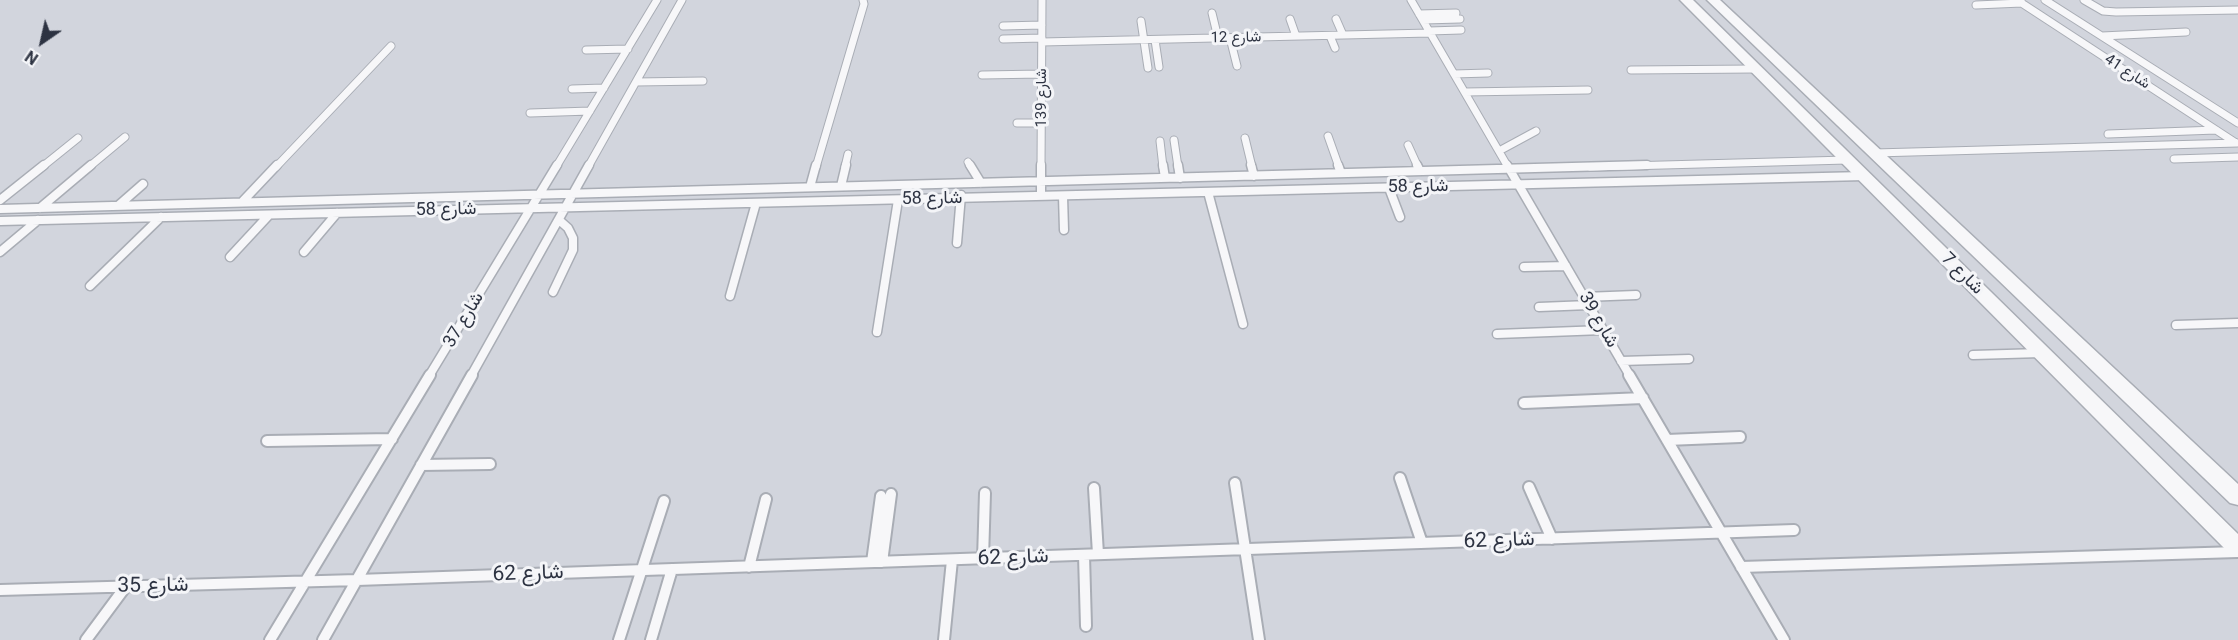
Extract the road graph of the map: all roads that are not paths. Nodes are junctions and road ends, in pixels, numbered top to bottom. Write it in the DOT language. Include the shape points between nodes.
graph roads {
  1 [pos="657,0"];
  2 [pos="682,0"];
  3 [pos="863,0"];
  4 [pos="1042,0"];
  5 [pos="1411,0"];
  6 [pos="1686,0"];
  7 [pos="1713,0"];
  8 [pos="2045,0"];
  9 [pos="2084,0"];
  10 [pos="2019,2"];
  11 [pos="1976,5"];
  12 [pos="2238,10"];
  13 [pos="1212,13"];
  14 [pos="1458,16"];
  15 [pos="1421,17"];
  16 [pos="1290,20"];
  17 [pos="1336,20"];
  18 [pos="1141,21"];
  19 [pos="1042,25"];
  20 [pos="1003,26"];
  21 [pos="1461,30"];
  22 [pos="1430,32"];
  23 [pos="2186,32"];
  24 [pos="1343,35"];
  25 [pos="1296,36"];
  26 [pos="1329,36"];
  27 [pos="2102,36"];
  28 [pos="1218,38"];
  29 [pos="1230,38"];
  30 [pos="1004,39"];
  31 [pos="1042,40"];
  32 [pos="1144,40"];
  33 [pos="1155,40"];
  34 [pos="391,46"];
  35 [pos="1335,48"];
  36 [pos="628,49"];
  37 [pos="586,50"];
  38 [pos="1237,66"];
  39 [pos="1159,67"];
  40 [pos="1148,68"];
  41 [pos="1755,69"];
  42 [pos="1631,70"];
  43 [pos="1488,73"];
  44 [pos="1042,74"];
  45 [pos="1454,74"];
  46 [pos="982,75"];
  47 [pos="703,81"];
  48 [pos="636,82"];
  49 [pos="604,88"];
  50 [pos="572,89"];
  51 [pos="1588,90"];
  52 [pos="1465,92"];
  53 [pos="590,111"];
  54 [pos="530,112"];
  55 [pos="1017,123"];
  56 [pos="1041,123"];
  57 [pos="2238,123"];
  58 [pos="2216,130"];
  59 [pos="1536,131"];
  60 [pos="2108,134"];
  61 [pos="1328,136"];
  62 [pos="125,137"];
  63 [pos="78,138"];
  64 [pos="1245,138"];
  65 [pos="1174,140"];
  66 [pos="1160,141"];
  67 [pos="2237,143"];
  68 [pos="1408,145"];
  69 [pos="1499,151"];
  70 [pos="1875,153"];
  71 [pos="848,154"];
  72 [pos="2238,157"];
  73 [pos="2174,159"];
  74 [pos="1847,160"];
  75 [pos="968,162"];
  76 [pos="1509,169"];
  77 [pos="1420,171"];
  78 [pos="1341,173"];
  79 [pos="1254,176"];
  80 [pos="1864,177"];
  81 [pos="1165,178"];
  82 [pos="1180,178"];
  83 [pos="1041,181"];
  84 [pos="962,183"];
  85 [pos="981,183"];
  86 [pos="143,184"];
  87 [pos="1519,185"];
  88 [pos="841,186"];
  89 [pos="810,187"];
  90 [pos="1389,188"];
  91 [pos="1208,192"];
  92 [pos="540,194"];
  93 [pos="573,194"];
  94 [pos="1041,196"];
  95 [pos="1062,196"];
  96 [pos="960,198"];
  97 [pos="0,200"];
  98 [pos="898,200"];
  99 [pos="242,202"];
  100 [pos="756,203"];
  101 [pos="119,206"];
  102 [pos="40,208"];
  103 [pos="531,208"];
  104 [pos="566,208"];
  105 [pos="0,209"];
  106 [pos="337,213"];
  107 [pos="269,215"];
  108 [pos="161,217"];
  109 [pos="1400,217"];
  110 [pos="38,220"];
  111 [pos="559,220"];
  112 [pos="0,221"];
  113 [pos="1064,231"];
  114 [pos="957,243"];
  115 [pos="0,252"];
  116 [pos="304,252"];
  117 [pos="230,257"];
  118 [pos="1566,266"];
  119 [pos="1524,267"];
  120 [pos="90,286"];
  121 [pos="553,292"];
  122 [pos="1636,295"];
  123 [pos="730,296"];
  124 [pos="1586,301"];
  125 [pos="1539,307"];
  126 [pos="2238,323"];
  127 [pos="1243,324"];
  128 [pos="2176,325"];
  129 [pos="1603,330"];
  130 [pos="877,332"];
  131 [pos="1497,334"];
  132 [pos="2041,353"];
  133 [pos="1972,355"];
  134 [pos="1689,359"];
  135 [pos="1621,361"];
  136 [pos="1643,398"];
  137 [pos="1524,403"];
  138 [pos="1740,437"];
  139 [pos="392,439"];
  140 [pos="1667,440"];
  141 [pos="267,441"];
  142 [pos="490,464"];
  143 [pos="421,465"];
  144 [pos="1400,478"];
  145 [pos="1235,483"];
  146 [pos="1528,487"];
  147 [pos="1094,488"];
  148 [pos="985,493"];
  149 [pos="886,495"];
  150 [pos="2238,497"];
  151 [pos="766,499"];
  152 [pos="664,501"];
  153 [pos="1794,530"];
  154 [pos="1722,533"];
  155 [pos="1552,539"];
  156 [pos="1422,543"];
  157 [pos="1246,549"];
  158 [pos="2238,550"];
  159 [pos="1098,554"];
  160 [pos="1084,555"];
  161 [pos="982,559"];
  162 [pos="952,560"];
  163 [pos="877,562"];
  164 [pos="749,567"];
  165 [pos="1741,567"];
  166 [pos="672,569"];
  167 [pos="642,570"];
  168 [pos="357,580"];
  169 [pos="305,582"];
  170 [pos="126,586"];
  171 [pos="0,590"];
  172 [pos="1086,626"];
  173 [pos="86,640"];
  174 [pos="270,640"];
  175 [pos="323,640"];
  176 [pos="620,640"];
  177 [pos="651,640"];
  178 [pos="944,640"];
  179 [pos="1259,640"];
  180 [pos="1784,640"];
  1 -- 36 [label="lane, شارع 37"];
  2 -- 48 [label="lane, شارع 37"];
  3 -- 89 [label="lane"];
  4 -- 19 [label="lane, شارع 139"];
  5 -- 15 [label="lane, شارع 39"];
  6 -- 41 [label="street, شارع 7"];
  7 -- 70 [label="street, شارع 7"];
  8 -- 27 [label="lane, شارع 41"];
  9 -- 12 [label="lane" via="2116,12"];
  10 -- 11 [label="lane"];
  10 -- 58 [label="lane, شارع 41"];
  13 -- 28 [label="lane"];
  14 -- 15 [label="lane"];
  15 -- 22 [label="lane, شارع 39"];
  16 -- 25 [label="lane"];
  17 -- 24 [label="lane"];
  18 -- 32 [label="lane"];
  19 -- 20 [label="lane"];
  19 -- 31 [label="lane, شارع 139"];
  21 -- 22 [label="lane, شارع 12"];
  22 -- 24 [label="lane, شارع 12"];
  22 -- 45 [label="lane, شارع 39"];
  23 -- 27 [label="lane"];
  24 -- 26 [label="lane, شارع 12"];
  25 -- 26 [label="lane, شارع 12"];
  25 -- 29 [label="lane, شارع 12"];
  26 -- 35 [label="lane"];
  27 -- 57 [label="lane, شارع 41"];
  28 -- 29 [label="lane, شارع 12"];
  28 -- 33 [label="lane, شارع 12"];
  29 -- 38 [label="lane"];
  30 -- 31 [label="lane, شارع 12"];
  31 -- 32 [label="lane, شارع 12"];
  31 -- 44 [label="lane, شارع 139"];
  32 -- 33 [label="lane, شارع 12"];
  32 -- 40 [label="lane"];
  33 -- 39 [label="lane"];
  34 -- 99 [label="lane"];
  36 -- 37 [label="lane"];
  36 -- 49 [label="lane, شارع 37"];
  41 -- 42 [label="lane"];
  41 -- 74 [label="street, شارع 7"];
  43 -- 45 [label="lane"];
  44 -- 46 [label="lane"];
  44 -- 56 [label="lane, شارع 139"];
  45 -- 52 [label="lane, شارع 39"];
  47 -- 48 [label="lane"];
  48 -- 93 [label="lane, شارع 37"];
  49 -- 50 [label="lane"];
  49 -- 53 [label="lane, شارع 37"];
  51 -- 52 [label="lane"];
  52 -- 69 [label="lane, شارع 39"];
  53 -- 54 [label="lane"];
  53 -- 92 [label="lane, شارع 37"];
  55 -- 56 [label="lane"];
  56 -- 83 [label="lane, شارع 139"];
  58 -- 60 [label="lane"];
  58 -- 67 [label="lane, شارع 41"];
  59 -- 69 [label="lane"];
  61 -- 78 [label="lane"];
  62 -- 102 [label="lane"];
  63 -- 97 [label="lane"];
  64 -- 79 [label="lane"];
  65 -- 82 [label="lane"];
  66 -- 81 [label="lane"];
  67 -- 70 [label="lane"];
  68 -- 77 [label="lane"];
  69 -- 76 [label="lane, شارع 39"];
  70 -- 150 [label="street, شارع 7"];
  71 -- 88 [label="lane"];
  72 -- 73 [label="lane"];
  74 -- 76 [label="lane, شارع 58"];
  74 -- 80 [label="street, شارع 7"];
  75 -- 85 [label="lane"];
  76 -- 77 [label="lane, شارع 58"];
  76 -- 87 [label="lane, شارع 39"];
  77 -- 78 [label="lane, شارع 58"];
  78 -- 79 [label="lane, شارع 58"];
  79 -- 82 [label="lane, شارع 58"];
  80 -- 87 [label="lane, شارع 58"];
  80 -- 132 [label="street, شارع 7"];
  81 -- 82 [label="lane, شارع 58"];
  81 -- 83 [label="lane, شارع 58"];
  83 -- 85 [label="lane, شارع 58"];
  83 -- 94 [label="lane, شارع 139"];
  84 -- 85 [label="lane, شارع 58"];
  84 -- 88 [label="lane, شارع 58"];
  84 -- 96 [label="lane"];
  86 -- 101 [label="lane"];
  87 -- 90 [label="lane, شارع 58"];
  87 -- 118 [label="lane, شارع 39"];
  88 -- 89 [label="lane, شارع 58"];
  89 -- 93 [label="lane, شارع 58"];
  90 -- 91 [label="lane, شارع 58"];
  90 -- 109 [label="lane"];
  91 -- 95 [label="lane, شارع 58"];
  91 -- 127 [label="lane"];
  92 -- 93 [label="lane, شارع 58"];
  92 -- 99 [label="lane, شارع 58"];
  92 -- 103 [label="lane, شارع 37"];
  93 -- 104 [label="lane, شارع 37"];
  94 -- 95 [label="lane, شارع 58"];
  94 -- 96 [label="lane, شارع 58"];
  95 -- 113 [label="lane"];
  96 -- 98 [label="lane, شارع 58"];
  96 -- 114 [label="lane"];
  98 -- 100 [label="lane, شارع 58"];
  98 -- 130 [label="lane"];
  99 -- 101 [label="lane, شارع 58"];
  100 -- 104 [label="lane, شارع 58"];
  100 -- 123 [label="lane"];
  101 -- 102 [label="lane, شارع 58"];
  102 -- 105 [label="lane, شارع 58"];
  103 -- 104 [label="lane, شارع 58"];
  103 -- 106 [label="lane, شارع 58"];
  103 -- 139 [label="lane, شارع 37"];
  104 -- 111 [label="lane, شارع 37"];
  106 -- 107 [label="lane, شارع 58"];
  106 -- 116 [label="lane"];
  107 -- 108 [label="lane, شارع 58"];
  107 -- 117 [label="lane"];
  108 -- 110 [label="lane, شارع 58"];
  108 -- 120 [label="lane"];
  110 -- 112 [label="lane, شارع 58"];
  110 -- 115 [label="lane"];
  111 -- 121 [label="lane" via="573,238 573,250"];
  111 -- 143 [label="lane, شارع 37"];
  118 -- 119 [label="lane"];
  118 -- 124 [label="lane, شارع 39"];
  122 -- 124 [label="lane"];
  124 -- 125 [label="lane"];
  124 -- 129 [label="lane, شارع 39"];
  126 -- 128 [label="lane"];
  129 -- 131 [label="lane"];
  129 -- 135 [label="lane, شارع 39"];
  132 -- 133 [label="lane"];
  132 -- 158 [label="street, شارع 7"];
  134 -- 135 [label="lane"];
  135 -- 136 [label="lane, شارع 39"];
  136 -- 137 [label="lane"];
  136 -- 140 [label="lane, شارع 39"];
  138 -- 140 [label="lane"];
  139 -- 141 [label="lane"];
  139 -- 169 [label="lane, شارع 37"];
  140 -- 154 [label="lane, شارع 39"];
  142 -- 143 [label="lane"];
  143 -- 168 [label="lane, شارع 37"];
  144 -- 156 [label="lane"];
  145 -- 157 [label="lane"];
  146 -- 155 [label="lane"];
  147 -- 159 [label="lane"];
  148 -- 161 [label="lane"];
  149 -- 163 [label="lane"];
  151 -- 164 [label="lane"];
  152 -- 167 [label="lane"];
  153 -- 154 [label="lane, شارع 62"];
  154 -- 155 [label="lane, شارع 62"];
  154 -- 165 [label="lane, شارع 39"];
  155 -- 156 [label="lane, شارع 62"];
  156 -- 157 [label="lane, شارع 62"];
  157 -- 159 [label="lane, شارع 62"];
  157 -- 179 [label="lane"];
  158 -- 165 [label="lane"];
  159 -- 160 [label="lane, شارع 62"];
  160 -- 161 [label="lane, شارع 62"];
  160 -- 172 [label="lane"];
  161 -- 162 [label="lane, شارع 62"];
  162 -- 163 [label="lane, شارع 62"];
  162 -- 178 [label="lane"];
  163 -- 164 [label="lane, شارع 62"];
  164 -- 166 [label="lane, شارع 62"];
  165 -- 180 [label="lane, شارع 39"];
  166 -- 167 [label="lane, شارع 62"];
  166 -- 177 [label="lane"];
  167 -- 168 [label="lane, شارع 62"];
  167 -- 176 [label="lane"];
  168 -- 169 [label="lane, شارع 62"];
  168 -- 175 [label="lane, شارع 37"];
  169 -- 170 [label="lane, شارع 35"];
  169 -- 174 [label="lane, شارع 37"];
  170 -- 171 [label="lane, شارع 35"];
  170 -- 173 [label="lane"];
}
